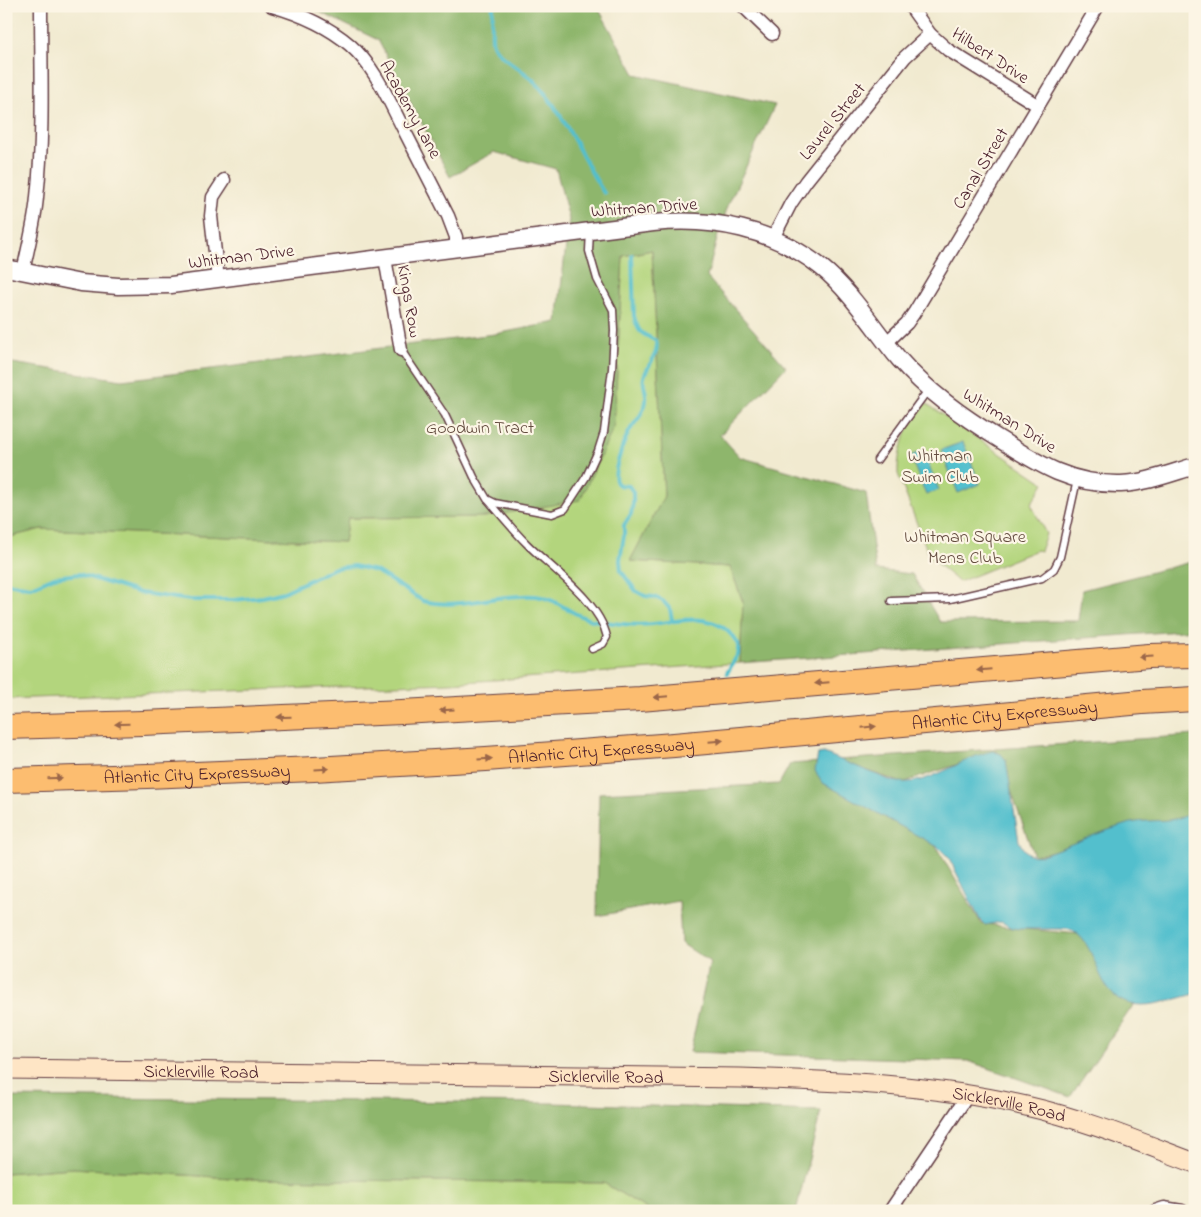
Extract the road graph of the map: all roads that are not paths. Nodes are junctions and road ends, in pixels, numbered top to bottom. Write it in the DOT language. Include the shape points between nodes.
graph roads {
  1 [pos="41,6"];
  2 [pos="272,6"];
  3 [pos="744,6"];
  4 [pos="910,6"];
  5 [pos="1098,6"];
  6 [pos="772,34"];
  7 [pos="930,34"];
  8 [pos="1038,105"];
  9 [pos="224,180"];
  10 [pos="590,231"];
  11 [pos="773,238"];
  12 [pos="456,248"];
  13 [pos="385,258"];
  14 [pos="6,268"];
  15 [pos="24,272"];
  16 [pos="218,280"];
  17 [pos="886,343"];
  18 [pos="402,350"];
  19 [pos="929,389"];
  20 [pos="877,460"];
  21 [pos="1195,466"];
  22 [pos="1078,479"];
  23 [pos="487,499"];
  24 [pos="891,601"];
  25 [pos="592,649"];
  26 [pos="1195,655"];
  27 [pos="1195,699"];
  28 [pos="6,727"];
  29 [pos="6,780"];
  30 [pos="6,1069"];
  31 [pos="968,1094"];
  32 [pos="1195,1163"];
  33 [pos="890,1211"];
  34 [pos="1155,1211"];
  35 [pos="1182,1211"];
  1 -- 15 [label="street" via="41,146 33,224"];
  2 -- 12 [label="street, Academy Lane" via="327,28 349,44 367,64 383,88 448,216 456,237"];
  3 -- 6 [label="street"];
  4 -- 7 [label="street, Hilbert Drive"];
  5 -- 8 [label="street, Canal Street"];
  7 -- 8 [label="street, Hilbert Drive" via="948,50"];
  7 -- 11 [label="street, Laurel Street" via="905,56 806,181"];
  8 -- 17 [label="street, Canal Street" via="914,313"];
  9 -- 16 [label="street" via="213,197 211,216"];
  10 -- 11 [label="street, Whitman Drive" via="667,222 699,222 728,225"];
  10 -- 12 [label="street, Whitman Drive"];
  10 -- 23 [label="lane" via="589,251 597,280 613,310 614,331 604,432 598,451 565,509 552,514"];
  11 -- 17 [label="street, Whitman Drive" via="832,276"];
  12 -- 13 [label="street, Whitman Drive"];
  13 -- 16 [label="street, Whitman Drive"];
  13 -- 18 [label="street, Kings Row"];
  14 -- 15 [label="street, Whitman Drive"];
  15 -- 16 [label="street, Whitman Drive" via="118,286"];
  17 -- 19 [label="street, Whitman Drive"];
  18 -- 23 [label="lane" via="445,415"];
  19 -- 20 [label="lane"];
  19 -- 22 [label="street, Whitman Drive" via="967,419 1036,462"];
  21 -- 22 [label="street, Whitman Drive" via="1137,482 1108,484"];
  22 -- 24 [label="lane" via="1060,557 1054,568 1042,578 950,600"];
  23 -- 25 [label="lane" via="598,616 607,637 603,644"];
  26 -- 28 [label="highway, one-way" via="1150,656 640,699 392,713"];
  29 -- 27 [label="highway, Atlantic City Expressway, one-way" via="294,770 486,759"];
  30 -- 31 [label="main road, Sicklerville Road" via="740,1078 904,1086"];
  31 -- 32 [label="main road, Sicklerville Road" via="1058,1114"];
  31 -- 33 [label="street"];
  34 -- 35 [label="street" via="1164,1208"];
}
